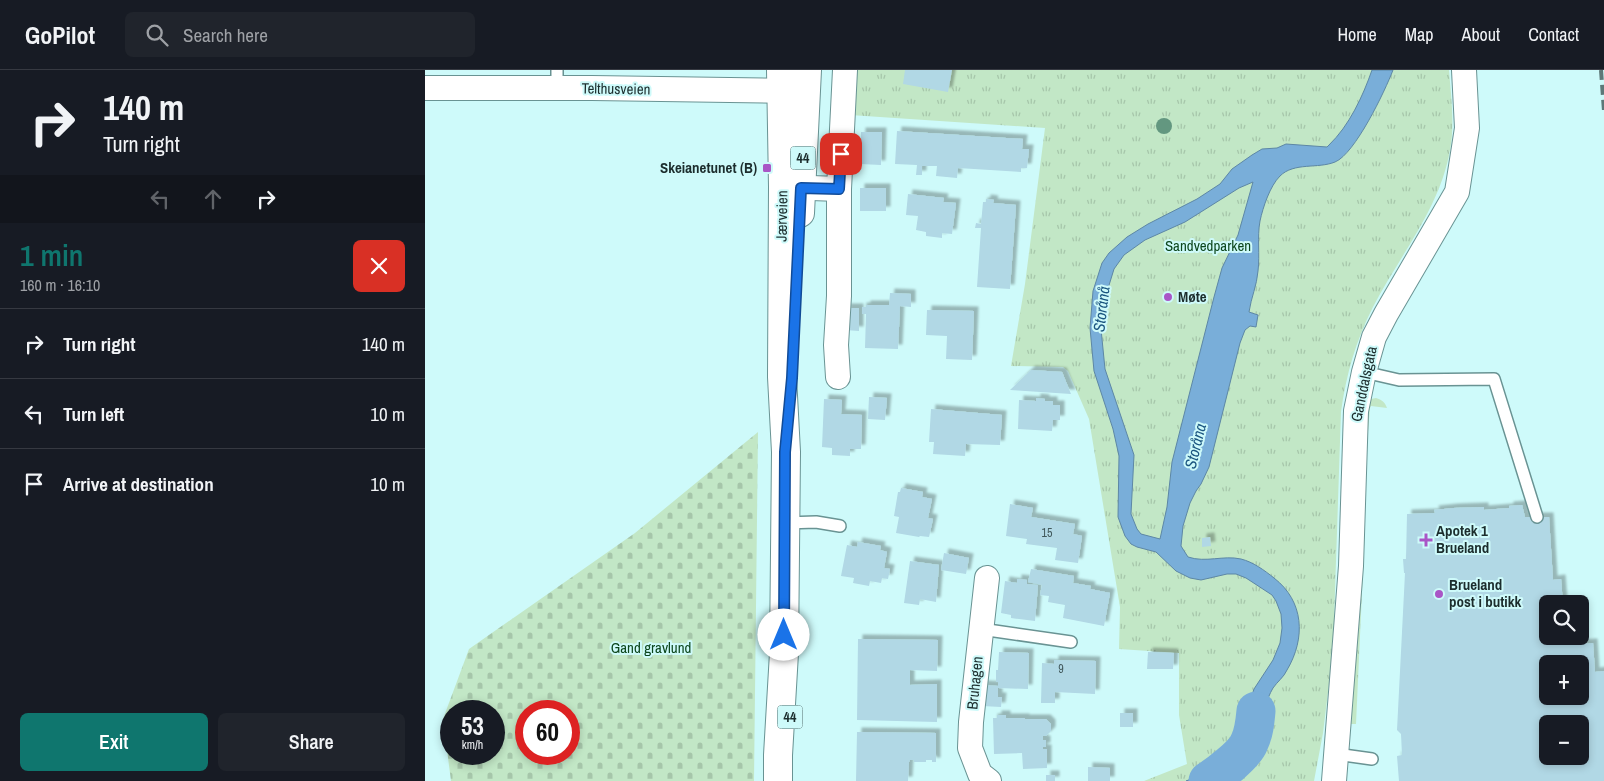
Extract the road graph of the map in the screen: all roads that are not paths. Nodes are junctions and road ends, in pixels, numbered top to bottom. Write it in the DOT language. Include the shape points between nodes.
graph roads {
  1 [pos="845,70"];
  2 [pos="1464,70"];
  3 [pos="557,79"];
  4 [pos="794,81"];
  5 [pos="425,88"];
  6 [pos="792,188"];
  7 [pos="839,189"];
  8 [pos="1364,372"];
  9 [pos="838,377"];
  10 [pos="1537,517"];
  11 [pos="785,523"];
  12 [pos="840,526"];
  13 [pos="987,578"];
  14 [pos="981,629"];
  15 [pos="1071,642"];
  16 [pos="784,653"];
  17 [pos="1335,754"];
  18 [pos="1372,759"];
  19 [pos="778,781"];
  20 [pos="795,781"];
  21 [pos="989,781"];
  22 [pos="1334,781"];
  1 -- 7 [label="street"];
  2 -- 8 [label="street, Ganddalsgata" via="1467,128 1457,192 1386,314 1374,338"];
  3 -- 4 [label="street, Telthusveien"];
  3 -- 5 [label="street, Telthusveien"];
  4 -- 6 [label="main road, Jærveien / 44"];
  6 -- 7 [label="street"];
  6 -- 11 [label="main road, Jærveien / 44" via="792,378 785,452"];
  7 -- 9 [label="street"];
  8 -- 10 [label="lane" via="1399,380 1493,379"];
  8 -- 17 [label="street, Ganddalsgata" via="1355,411 1351,566"];
  11 -- 12 [label="lane" via="816,522"];
  11 -- 16 [label="main road, Jærveien / 44"];
  13 -- 14 [label="street, Bruhagen"];
  14 -- 15 [label="lane"];
  14 -- 21 [label="street, Bruhagen" via="970,748 979,774"];
  16 -- 19 [label="main road, Jærveien / 44"];
  16 -- 20 [label="main road, Jærveien / 44"];
  17 -- 18 [label="lane"];
  17 -- 22 [label="street, Ganddalsgata"];
}
